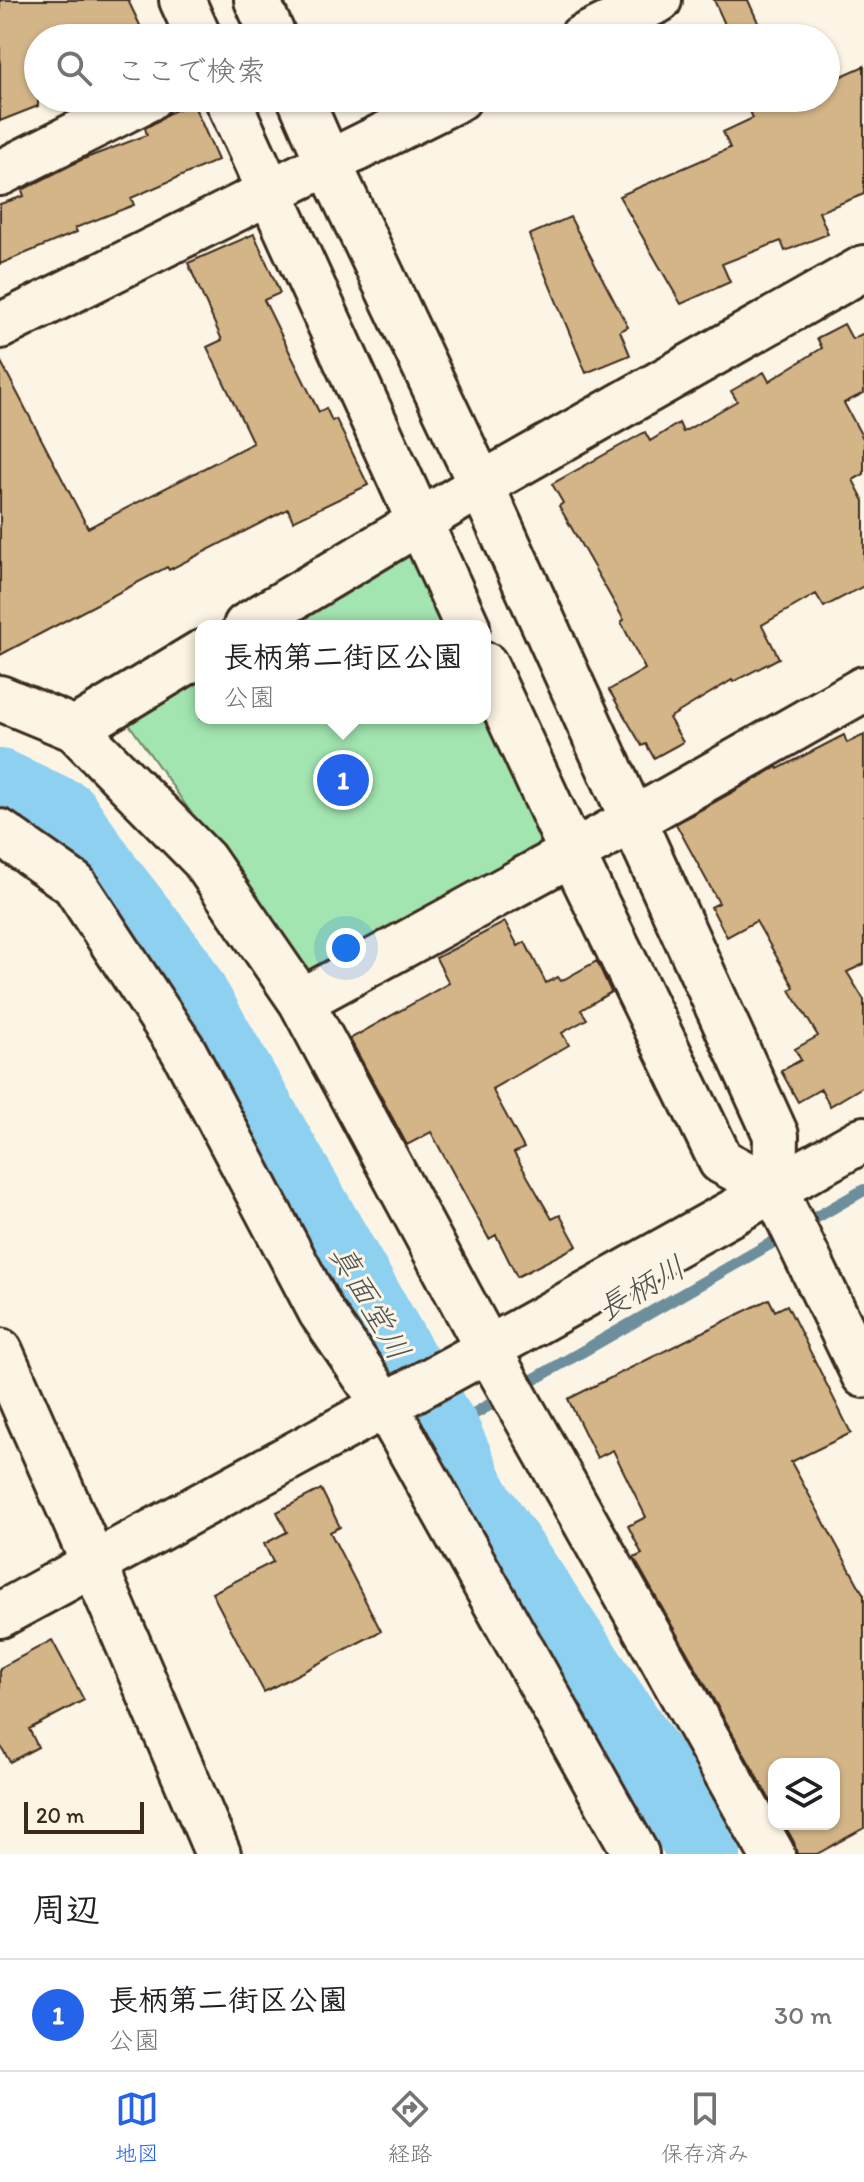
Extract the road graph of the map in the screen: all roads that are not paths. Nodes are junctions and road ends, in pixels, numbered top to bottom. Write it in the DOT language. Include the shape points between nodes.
graph roads {
  1 [pos="182,0"];
  2 [pos="257,0"];
  3 [pos="659,0"];
  4 [pos="193,24"];
  5 [pos="268,24"];
  6 [pos="610,24"];
  7 [pos="121,112"];
  8 [pos="233,112"];
  9 [pos="306,112"];
  10 [pos="430,112"];
  11 [pos="328,162"];
  12 [pos="0,173"];
  13 [pos="269,191"];
  14 [pos="864,268"];
  15 [pos="0,326"];
  16 [pos="481,485"];
  17 [pos="419,522"];
  18 [pos="256,620"];
  19 [pos="464,620"];
  20 [pos="195,657"];
  21 [pos="491,678"];
  22 [pos="864,689"];
  23 [pos="0,698"];
  24 [pos="75,729"];
  25 [pos="633,820"];
  26 [pos="0,832"];
  27 [pos="572,853"];
  28 [pos="301,1001"];
  29 [pos="864,1139"];
  30 [pos="775,1190"];
  31 [pos="1,1354"];
  32 [pos="480,1354"];
  33 [pos="864,1375"];
  34 [pos="390,1402"];
  35 [pos="94,1564"];
  36 [pos="0,1615"];
  37 [pos="218,1854"];
  38 [pos="636,1854"];
  39 [pos="772,1854"];
  1 -- 4 [label="street"];
  2 -- 5 [label="street"];
  3 -- 6 [label="street"];
  7 -- 12 [label="street"];
  8 -- 13 [label="street"];
  9 -- 11 [label="street"];
  10 -- 11 [label="street"];
  11 -- 13 [label="street"];
  11 -- 16 [label="street"];
  13 -- 15 [label="street"];
  13 -- 17 [label="street"];
  14 -- 16 [label="street"];
  16 -- 17 [label="street"];
  16 -- 25 [label="street"];
  17 -- 18 [label="street"];
  17 -- 19 [label="street"];
  20 -- 24 [label="street"];
  21 -- 27 [label="street"];
  22 -- 25 [label="street"];
  23 -- 24 [label="street"];
  24 -- 28 [label="street" via="204,860"];
  25 -- 27 [label="street"];
  25 -- 30 [label="street" via="776,1135"];
  26 -- 34 [label="street" via="74,884 183,1050 321,1312"];
  27 -- 28 [label="street"];
  27 -- 30 [label="street" via="721,1161"];
  28 -- 32 [label="street"];
  29 -- 30 [label="street"];
  30 -- 32 [label="street"];
  30 -- 33 [label="street"];
  31 -- 35 [label="street"];
  32 -- 34 [label="street"];
  32 -- 39 [label="street"];
  34 -- 35 [label="street"];
  34 -- 38 [label="street"];
  35 -- 36 [label="street"];
  35 -- 37 [label="street"];
}
